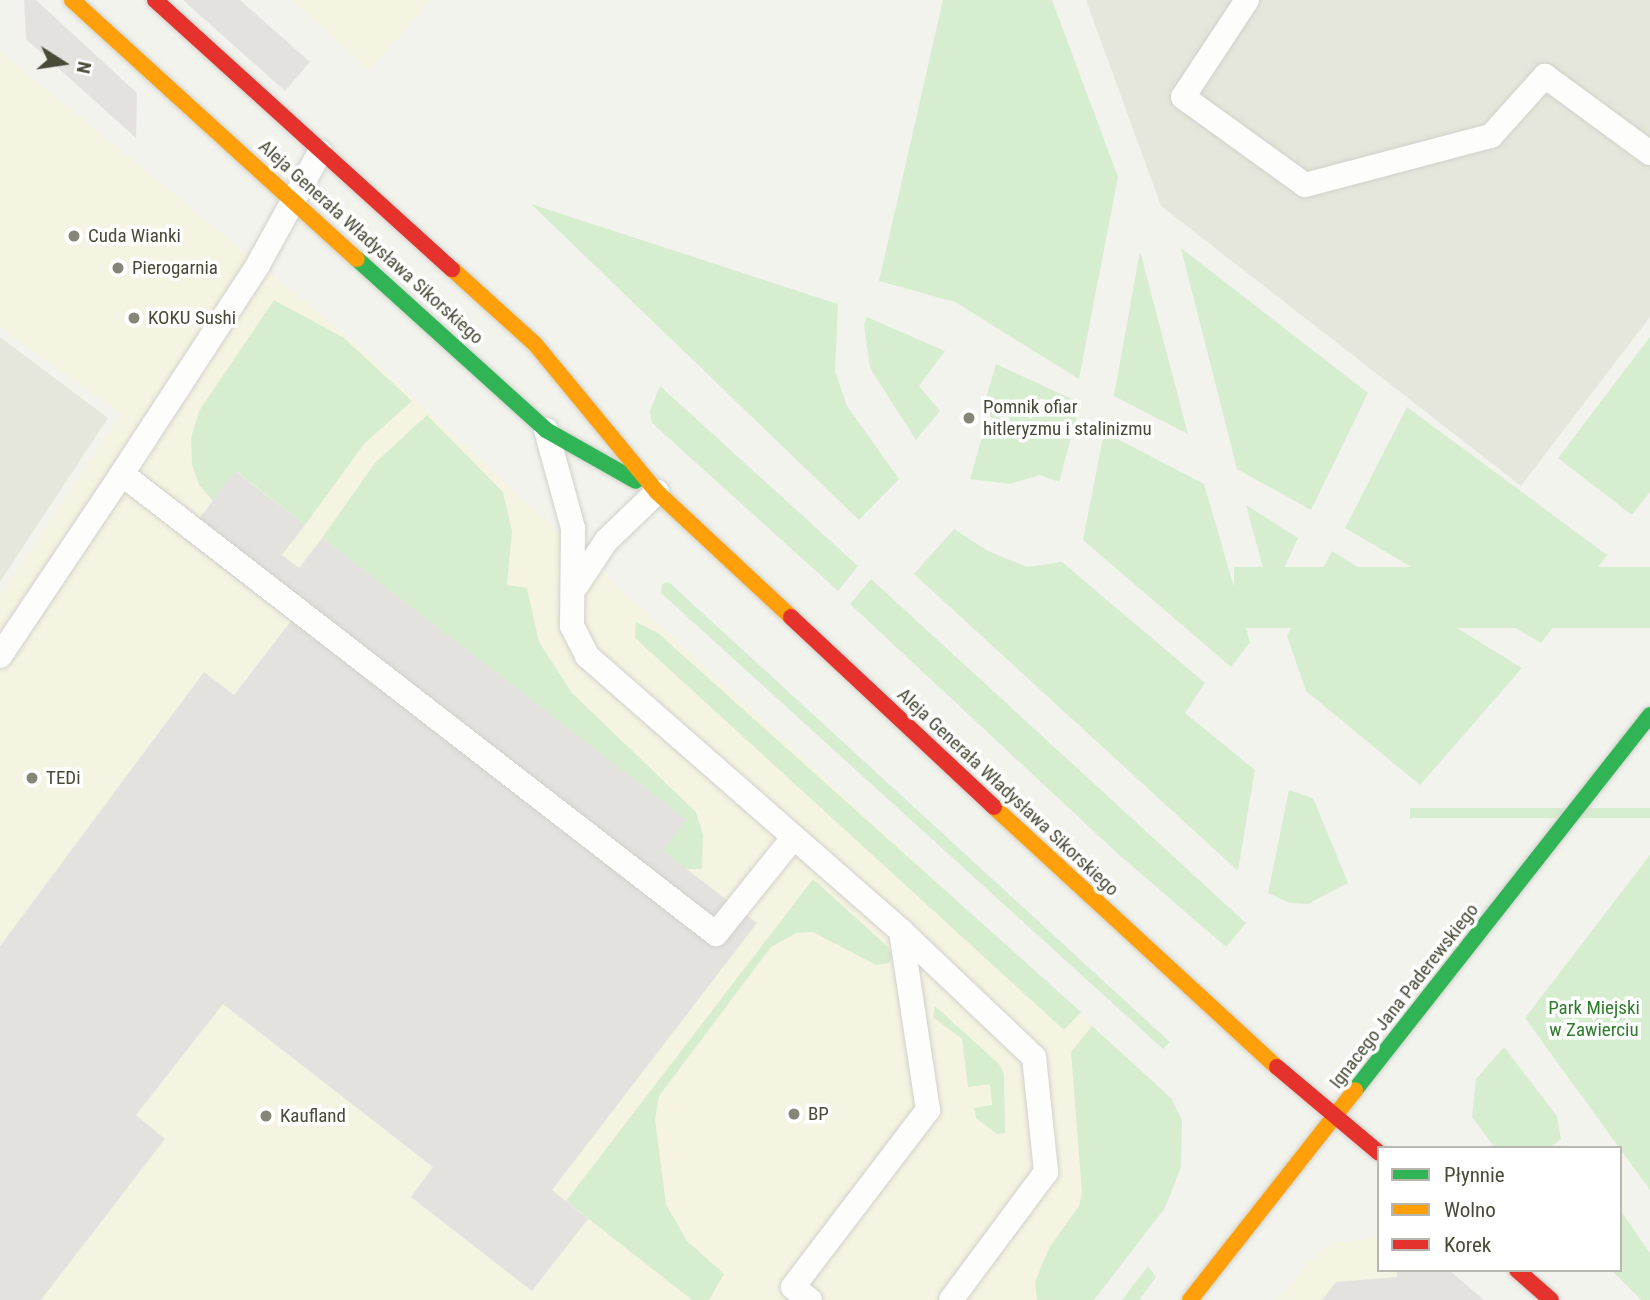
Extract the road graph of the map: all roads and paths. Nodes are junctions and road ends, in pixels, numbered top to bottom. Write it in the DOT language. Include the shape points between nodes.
graph roads {
  1 [pos="72,0"];
  2 [pos="155,0"];
  3 [pos="1247,0"];
  4 [pos="320,152"];
  5 [pos="1650,153"];
  6 [pos="294,202"];
  7 [pos="546,429"];
  8 [pos="122,474"];
  9 [pos="657,492"];
  10 [pos="575,589"];
  11 [pos="0,656"];
  12 [pos="1650,715"];
  13 [pos="793,838"];
  14 [pos="901,931"];
  15 [pos="1336,1117"];
  16 [pos="1377,1151"];
  17 [pos="1519,1272"];
  18 [pos="955,1299"];
  19 [pos="810,1300"];
  20 [pos="1190,1300"];
  21 [pos="1551,1300"];
  1 -- 6 [label="street, Aleja Generała Władysława Sikorskiego"];
  2 -- 4 [label="street, Aleja Generała Władysława Sikorskiego"];
  3 -- 5 [label="lane" via="1183,97 1305,185 1491,136 1545,76"];
  4 -- 6 [label="lane"];
  4 -- 9 [label="street, Aleja Generała Władysława Sikorskiego" via="535,344"];
  6 -- 7 [label="street, Aleja Generała Władysława Sikorskiego"];
  6 -- 8 [label="lane"];
  7 -- 9 [label="street, Aleja Generała Władysława Sikorskiego"];
  7 -- 10 [label="lane" via="573,528"];
  8 -- 11 [label="lane"];
  8 -- 13 [label="lane" via="716,934"];
  9 -- 10 [label="lane" via="606,541"];
  9 -- 15 [label="street, Aleja Generała Władysława Sikorskiego" via="1232,1029"];
  10 -- 13 [label="lane" via="572,626 587,656"];
  12 -- 15 [label="street, Ignacego Jana Paderewskiego"];
  13 -- 14 [label="lane"];
  14 -- 18 [label="lane" via="1034,1057 1046,1172"];
  14 -- 19 [label="lane" via="928,1110 793,1287"];
  15 -- 16 [label="street, Aleja Generała Władysława Sikorskiego"];
  15 -- 20 [label="street, Ignacego Jana Paderewskiego"];
  17 -- 21 [label="street"];
}
